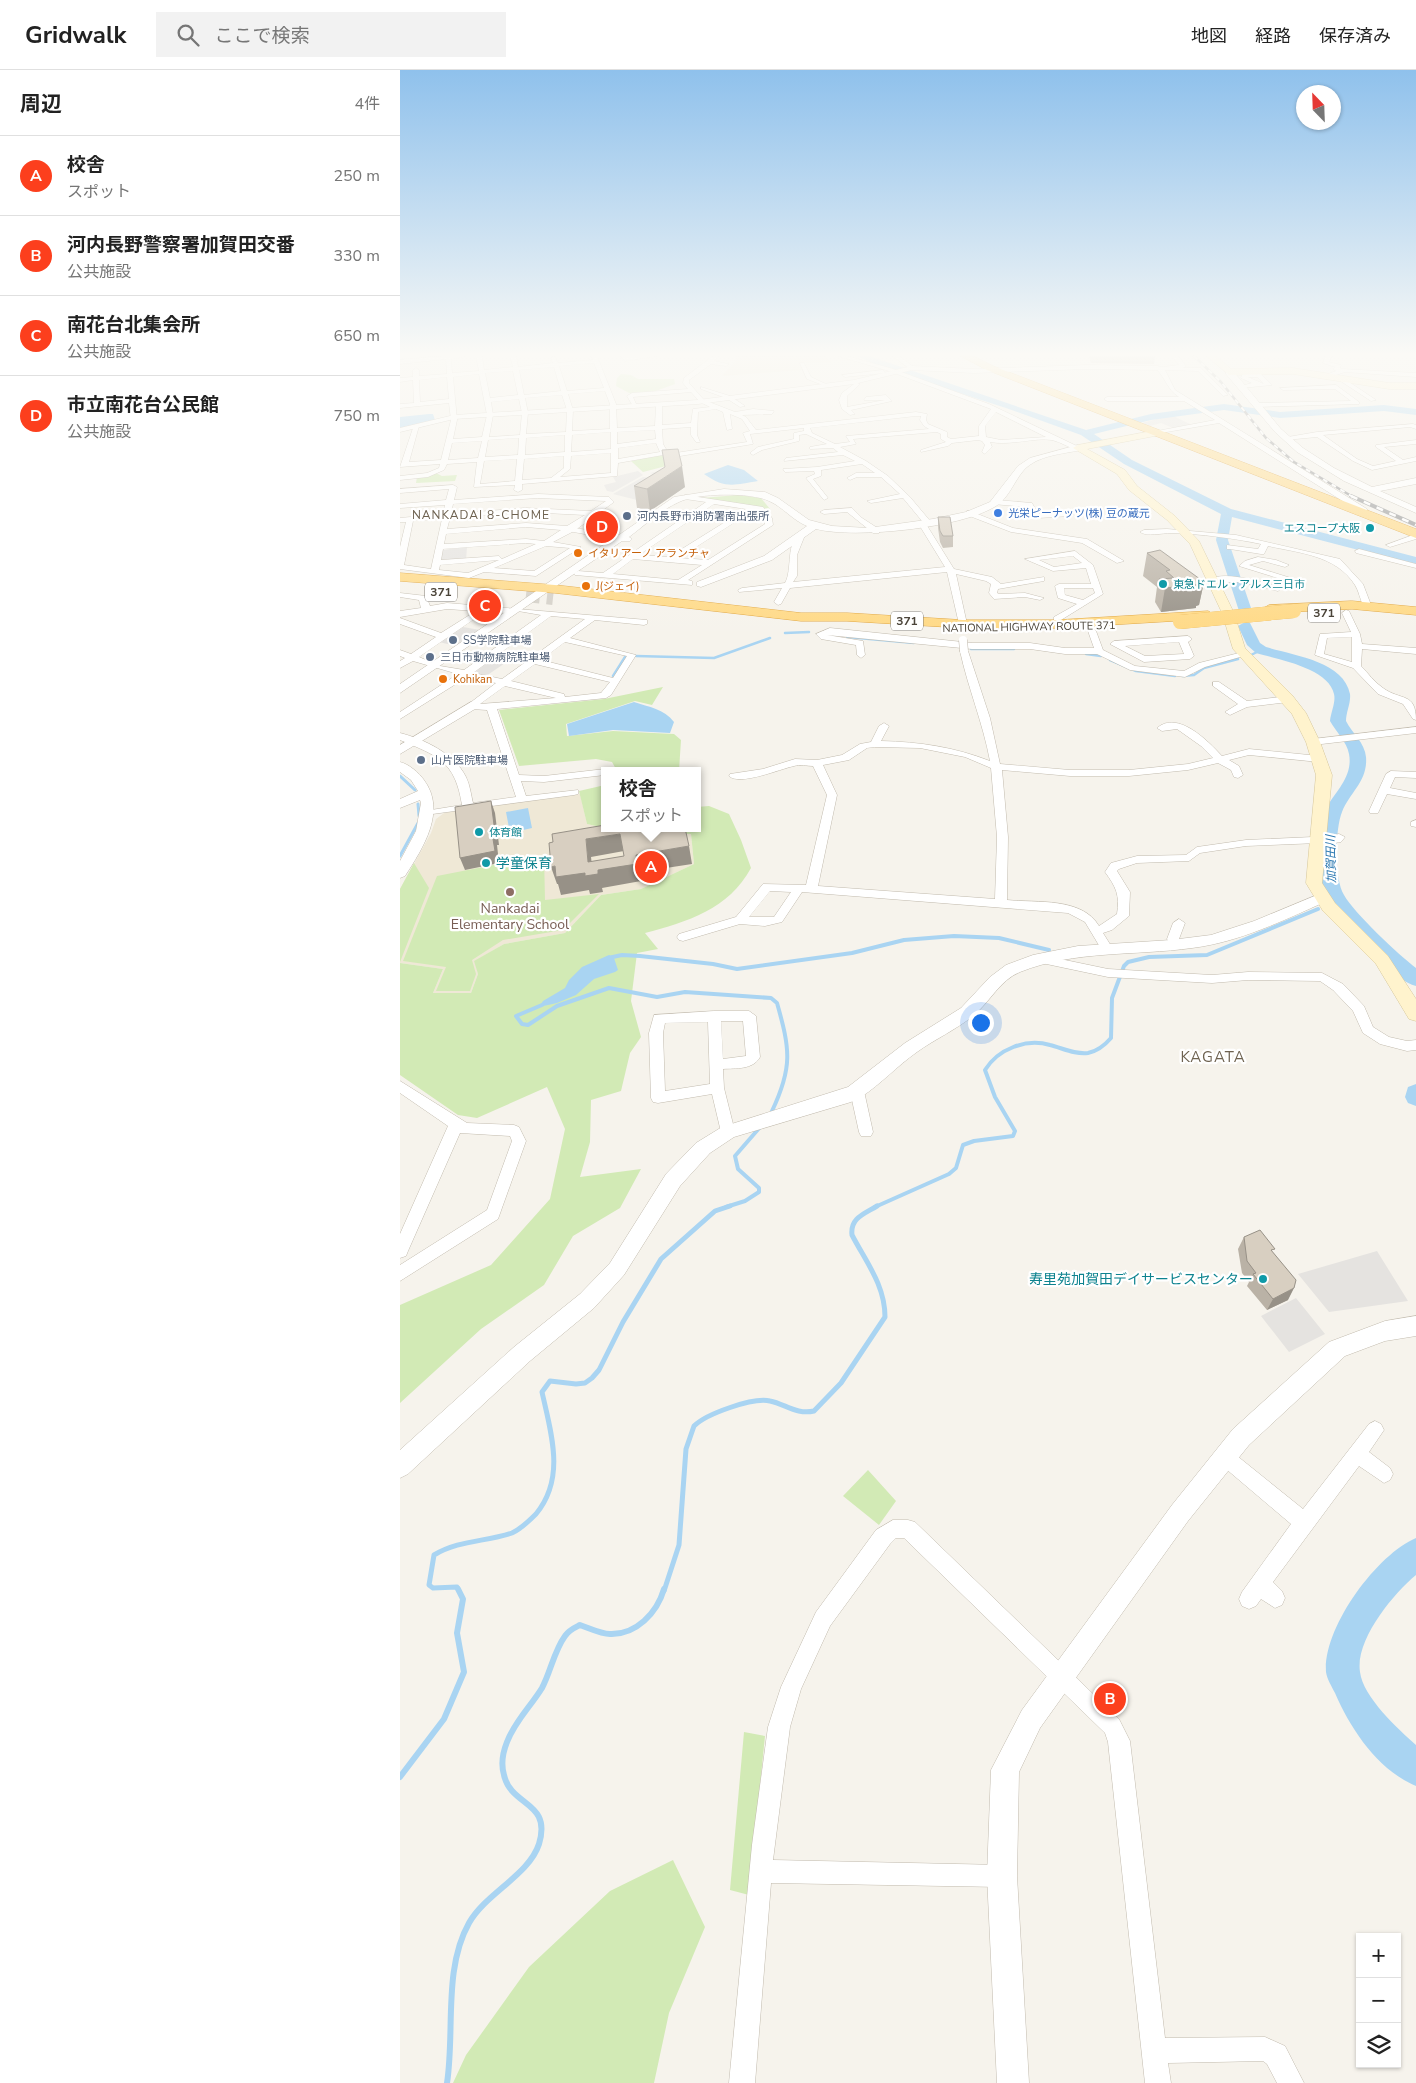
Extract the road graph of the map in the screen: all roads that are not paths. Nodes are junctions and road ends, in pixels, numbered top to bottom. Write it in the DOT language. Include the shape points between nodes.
graph roads {
  1 [pos="407,450"];
  2 [pos="447,450"];
  3 [pos="484,450"];
  4 [pos="521,450"];
  5 [pos="568,450"];
  6 [pos="598,450"];
  7 [pos="613,450"];
  8 [pos="664,450"];
  9 [pos="704,450"];
  10 [pos="757,450"];
  11 [pos="840,450"];
  12 [pos="927,450"];
  13 [pos="1071,450"];
  14 [pos="1081,450"];
  15 [pos="1200,450"];
  16 [pos="1266,450"];
  17 [pos="1302,450"];
  18 [pos="1340,450"];
  19 [pos="1384,450"];
  20 [pos="923,451"];
  21 [pos="753,453"];
  22 [pos="568,454"];
  23 [pos="845,454"];
  24 [pos="667,455"];
  25 [pos="520,457"];
  26 [pos="1416,459"];
  27 [pos="482,460"];
  28 [pos="786,460"];
  29 [pos="444,462"];
  30 [pos="614,462"];
  31 [pos="864,462"];
  32 [pos="1402,462"];
  33 [pos="402,465"];
  34 [pos="680,465"];
  35 [pos="817,469"];
  36 [pos="785,470"];
  37 [pos="882,475"];
  38 [pos="400,478"];
  39 [pos="850,478"];
  40 [pos="1416,480"];
  41 [pos="551,481"];
  42 [pos="400,490"];
  43 [pos="1372,490"];
  44 [pos="518,491"];
  45 [pos="904,496"];
  46 [pos="688,497"];
  47 [pos="824,498"];
  48 [pos="713,501"];
  49 [pos="871,501"];
  50 [pos="449,502"];
  51 [pos="996,502"];
  52 [pos="400,506"];
  53 [pos="752,508"];
  54 [pos="1416,510"];
  55 [pos="824,512"];
  56 [pos="593,513"];
  57 [pos="970,513"];
  58 [pos="1070,514"];
  59 [pos="1363,514"];
  60 [pos="446,516"];
  61 [pos="410,519"];
  62 [pos="400,520"];
  63 [pos="924,522"];
  64 [pos="815,525"];
  65 [pos="571,529"];
  66 [pos="1182,530"];
  67 [pos="876,531"];
  68 [pos="443,532"];
  69 [pos="1144,532"];
  70 [pos="404,534"];
  71 [pos="801,535"];
  72 [pos="1416,536"];
  73 [pos="625,539"];
  74 [pos="548,542"];
  75 [pos="1265,543"];
  76 [pos="1390,546"];
  77 [pos="439,547"];
  78 [pos="1230,547"];
  79 [pos="402,548"];
  80 [pos="1300,551"];
  81 [pos="1359,551"];
  82 [pos="512,557"];
  83 [pos="633,557"];
  84 [pos="672,559"];
  85 [pos="1120,561"];
  86 [pos="436,563"];
  87 [pos="710,563"];
  88 [pos="1285,564"];
  89 [pos="1089,565"];
  90 [pos="400,566"];
  91 [pos="1416,566"];
  92 [pos="481,570"];
  93 [pos="950,570"];
  94 [pos="434,572"];
  95 [pos="578,574"];
  96 [pos="1274,575"];
  97 [pos="604,576"];
  98 [pos="400,577"];
  99 [pos="1041,579"];
  100 [pos="1216,580"];
  101 [pos="400,582"];
  102 [pos="680,582"];
  103 [pos="701,584"];
  104 [pos="790,584"];
  105 [pos="995,584"];
  106 [pos="1021,584"];
  107 [pos="1096,586"];
  108 [pos="400,587"];
  109 [pos="742,590"];
  110 [pos="552,592"];
  111 [pos="400,595"];
  112 [pos="778,602"];
  113 [pos="1084,603"];
  114 [pos="524,605"];
  115 [pos="1367,605"];
  116 [pos="426,609"];
  117 [pos="484,609"];
  118 [pos="1346,613"];
  119 [pos="1416,613"];
  120 [pos="400,614"];
  121 [pos="548,614"];
  122 [pos="1230,617"];
  123 [pos="592,618"];
  124 [pos="1416,619"];
  125 [pos="400,621"];
  126 [pos="644,622"];
  127 [pos="941,623"];
  128 [pos="806,624"];
  129 [pos="1057,624"];
  130 [pos="878,626"];
  131 [pos="1038,629"];
  132 [pos="966,630"];
  133 [pos="916,631"];
  134 [pos="1356,634"];
  135 [pos="443,637"];
  136 [pos="563,640"];
  137 [pos="1096,642"];
  138 [pos="1115,644"];
  139 [pos="1358,646"];
  140 [pos="1416,651"];
  141 [pos="400,653"];
  142 [pos="861,655"];
  143 [pos="1243,655"];
  144 [pos="412,657"];
  145 [pos="535,660"];
  146 [pos="400,665"];
  147 [pos="1356,666"];
  148 [pos="439,667"];
  149 [pos="465,674"];
  150 [pos="616,681"];
  151 [pos="504,683"];
  152 [pos="1216,684"];
  153 [pos="400,689"];
  154 [pos="400,694"];
  155 [pos="574,699"];
  156 [pos="1288,699"];
  157 [pos="1245,704"];
  158 [pos="471,706"];
  159 [pos="491,707"];
  160 [pos="1230,712"];
  161 [pos="400,716"];
  162 [pos="1416,717"];
  163 [pos="884,726"];
  164 [pos="1162,728"];
  165 [pos="1416,730"];
  166 [pos="400,736"];
  167 [pos="414,742"];
  168 [pos="1313,742"];
  169 [pos="874,744"];
  170 [pos="400,750"];
  171 [pos="1221,760"];
  172 [pos="1319,760"];
  173 [pos="817,762"];
  174 [pos="400,766"];
  175 [pos="995,766"];
  176 [pos="601,772"];
  177 [pos="1238,775"];
  178 [pos="1416,775"];
  179 [pos="734,776"];
  180 [pos="514,778"];
  181 [pos="1384,790"];
  182 [pos="574,792"];
  183 [pos="426,793"];
  184 [pos="1416,796"];
  185 [pos="522,799"];
  186 [pos="400,804"];
  187 [pos="468,806"];
  188 [pos="1374,811"];
  189 [pos="429,813"];
  190 [pos="1319,838"];
  191 [pos="1338,838"];
  192 [pos="807,841"];
  193 [pos="820,843"];
  194 [pos="400,873"];
  195 [pos="799,888"];
  196 [pos="811,889"];
  197 [pos="1322,898"];
  198 [pos="1001,903"];
  199 [pos="740,920"];
  200 [pos="1178,923"];
  201 [pos="1097,931"];
  202 [pos="683,937"];
  203 [pos="1176,945"];
  204 [pos="1107,949"];
  205 [pos="1041,960"];
  206 [pos="1416,1014"];
  207 [pos="714,1016"];
  208 [pos="1416,1045"];
  209 [pos="718,1065"];
  210 [pos="400,1086"];
  211 [pos="717,1088"];
  212 [pos="857,1092"];
  213 [pos="456,1125"];
  214 [pos="728,1132"];
  215 [pos="866,1132"];
  216 [pos="400,1252"];
  217 [pos="400,1274"];
  218 [pos="1416,1326"];
  219 [pos="1375,1430"];
  220 [pos="1358,1454"];
  221 [pos="1225,1456"];
  222 [pos="400,1466"];
  223 [pos="1384,1474"];
  224 [pos="1304,1522"];
  225 [pos="1275,1598"];
  226 [pos="1060,1678"];
  227 [pos="761,1871"];
  228 [pos="1002,1876"];
  229 [pos="1156,2051"];
  230 [pos="742,2083"];
  231 [pos="1013,2083"];
  232 [pos="1158,2083"];
  233 [pos="1291,2083"];
  1 -- 33 [label="street"];
  2 -- 29 [label="street"];
  3 -- 27 [label="street"];
  4 -- 25 [label="street"];
  5 -- 22 [label="street"];
  6 -- 22 [label="street"];
  7 -- 30 [label="street"];
  8 -- 24 [label="street"];
  9 -- 24 [label="street"];
  10 -- 21 [label="street"];
  11 -- 23 [label="street"];
  12 -- 20 [label="street"];
  13 -- 51 [label="street" via="1025,465"];
  14 -- 66 [label="main road" via="1121,472 1133,488"];
  15 -- 59 [label="highway"];
  16 -- 59 [label="street" via="1364,511"];
  17 -- 43 [label="street" via="1323,465"];
  18 -- 32 [label="street" via="1372,468"];
  19 -- 32 [label="street"];
  22 -- 25 [label="street"];
  22 -- 41 [label="street" via="567,469"];
  23 -- 28 [label="street"];
  23 -- 31 [label="street"];
  24 -- 30 [label="street"];
  24 -- 34 [label="street"];
  25 -- 27 [label="street"];
  25 -- 44 [label="street"];
  26 -- 32 [label="street"];
  27 -- 29 [label="street"];
  27 -- 44 [label="street" via="476,486"];
  29 -- 33 [label="street"];
  29 -- 38 [label="street" via="442,469 428,475"];
  30 -- 41 [label="street" via="615,475 611,477"];
  31 -- 35 [label="street"];
  31 -- 37 [label="street"];
  35 -- 36 [label="street"];
  35 -- 47 [label="street" via="819,475 809,478"];
  37 -- 39 [label="street"];
  37 -- 45 [label="street"];
  40 -- 43 [label="street"];
  41 -- 44 [label="street"];
  42 -- 50 [label="street" via="453,487"];
  43 -- 54 [label="street"];
  44 -- 50 [label="street"];
  44 -- 56 [label="street" via="609,500"];
  45 -- 49 [label="street"];
  45 -- 63 [label="street"];
  46 -- 48 [label="street"];
  46 -- 64 [label="street" via="740,492 764,495"];
  46 -- 73 [label="street"];
  48 -- 53 [label="street"];
  48 -- 83 [label="street"];
  50 -- 52 [label="street"];
  50 -- 60 [label="street"];
  51 -- 57 [label="street"];
  51 -- 58 [label="street" via="1028,505 1033,515 1038,516"];
  53 -- 84 [label="street"];
  53 -- 87 [label="street" via="764,512 769,525"];
  55 -- 67 [label="street" via="849,510"];
  56 -- 60 [label="street" via="525,510"];
  56 -- 65 [label="street"];
  57 -- 63 [label="street"];
  57 -- 85 [label="street" via="1011,530 1084,542"];
  59 -- 72 [label="highway"];
  60 -- 61 [label="street"];
  60 -- 68 [label="street"];
  61 -- 62 [label="street"];
  61 -- 70 [label="street"];
  63 -- 67 [label="street"];
  63 -- 93 [label="street"];
  64 -- 67 [label="street"];
  64 -- 71 [label="street"];
  65 -- 68 [label="street" via="526,525"];
  65 -- 73 [label="street"];
  65 -- 74 [label="street"];
  66 -- 69 [label="street"];
  66 -- 75 [label="street"];
  66 -- 100 [label="main road" via="1195,543"];
  68 -- 77 [label="street"];
  70 -- 79 [label="street"];
  71 -- 103 [label="street" via="768,558"];
  71 -- 104 [label="street"];
  72 -- 76 [label="street"];
  73 -- 95 [label="street"];
  73 -- 110 [label="street"];
  74 -- 77 [label="street"];
  74 -- 82 [label="street"];
  74 -- 92 [label="street" via="577,547 536,574"];
  75 -- 78 [label="street" via="1261,552"];
  75 -- 80 [label="street"];
  77 -- 86 [label="street"];
  79 -- 90 [label="street"];
  80 -- 88 [label="street"];
  80 -- 115 [label="street" via="1337,562 1358,584"];
  81 -- 91 [label="street"];
  82 -- 86 [label="street"];
  82 -- 92 [label="street"];
  83 -- 84 [label="street"];
  83 -- 97 [label="street"];
  84 -- 87 [label="street"];
  86 -- 94 [label="street"];
  87 -- 102 [label="street"];
  88 -- 96 [label="street"];
  88 -- 96 [label="street" via="1260,558 1250,559 1243,566"];
  89 -- 89 [label="street" via="1075,553 1029,558 1053,569"];
  89 -- 107 [label="street"];
  90 -- 94 [label="street"];
  92 -- 94 [label="street" via="469,576"];
  93 -- 104 [label="street"];
  93 -- 105 [label="street" via="989,579"];
  93 -- 132 [label="street"];
  95 -- 97 [label="street"];
  95 -- 110 [label="street"];
  96 -- 100 [label="street" via="1290,579 1278,590 1239,580"];
  97 -- 102 [label="street"];
  98 -- 110 [label="highway, 371"];
  99 -- 106 [label="street"];
  100 -- 122 [label="main road"];
  101 -- 114 [label="highway, 371"];
  102 -- 103 [label="street"];
  104 -- 109 [label="street"];
  104 -- 112 [label="street"];
  105 -- 106 [label="street" via="1004,587"];
  105 -- 106 [label="street" via="993,593 997,597 1037,596"];
  107 -- 113 [label="street" via="1099,594"];
  107 -- 113 [label="street" via="1058,586 1061,596"];
  108 -- 114 [label="highway, 371"];
  110 -- 114 [label="street"];
  110 -- 127 [label="highway, 371" via="777,615"];
  110 -- 128 [label="highway, NATIONAL HIGHWAY ROUTE 371 / 371"];
  111 -- 116 [label="street" via="423,598"];
  113 -- 129 [label="street" via="1057,619"];
  114 -- 117 [label="street"];
  114 -- 121 [label="street"];
  114 -- 128 [label="highway, 371"];
  114 -- 148 [label="street"];
  115 -- 119 [label="highway, 371"];
  115 -- 122 [label="highway, 371" via="1309,606"];
  116 -- 117 [label="street" via="447,606"];
  116 -- 120 [label="street"];
  117 -- 135 [label="street"];
  118 -- 122 [label="highway, 371"];
  118 -- 124 [label="highway, 371"];
  118 -- 134 [label="street"];
  119 -- 131 [label="highway, NATIONAL HIGHWAY ROUTE 371 / 371, bridge" via="1351,609 1294,611 1180,622"];
  121 -- 123 [label="street"];
  121 -- 149 [label="street"];
  122 -- 129 [label="highway, 371"];
  122 -- 137 [label="highway, 371"];
  122 -- 143 [label="main road"];
  123 -- 126 [label="street"];
  123 -- 136 [label="street"];
  125 -- 135 [label="street"];
  127 -- 128 [label="highway, 371" via="829,620"];
  127 -- 132 [label="highway, 371"];
  128 -- 130 [label="highway, NATIONAL HIGHWAY ROUTE 371 / 371"];
  128 -- 133 [label="highway, 371"];
  129 -- 132 [label="highway, 371"];
  130 -- 131 [label="highway, NATIONAL HIGHWAY ROUTE 371 / 371"];
  130 -- 133 [label="highway, 371"];
  131 -- 132 [label="highway"];
  132 -- 133 [label="highway, 371"];
  132 -- 137 [label="highway, 371"];
  132 -- 175 [label="street, bridge" via="964,651 969,676 988,728"];
  134 -- 139 [label="street"];
  134 -- 147 [label="street" via="1323,636 1319,655"];
  135 -- 144 [label="street"];
  136 -- 145 [label="street"];
  136 -- 150 [label="street" via="632,655"];
  137 -- 138 [label="street"];
  137 -- 142 [label="street" via="1065,651 1030,646 972,646 830,631 820,634 860,643"];
  137 -- 143 [label="street" via="1133,668 1185,674 1202,665"];
  138 -- 138 [label="street" via="1144,659 1190,656 1186,640"];
  139 -- 140 [label="street"];
  139 -- 147 [label="street"];
  141 -- 144 [label="street"];
  143 -- 156 [label="main road"];
  144 -- 146 [label="street"];
  144 -- 148 [label="street"];
  145 -- 150 [label="street"];
  145 -- 151 [label="street"];
  147 -- 162 [label="street" via="1382,692 1408,702"];
  148 -- 149 [label="street"];
  148 -- 153 [label="street"];
  148 -- 154 [label="street"];
  149 -- 151 [label="street"];
  149 -- 161 [label="street"];
  150 -- 155 [label="street" via="603,696"];
  151 -- 155 [label="street"];
  151 -- 158 [label="street"];
  152 -- 157 [label="street"];
  155 -- 159 [label="street"];
  156 -- 157 [label="street"];
  156 -- 168 [label="main road"];
  157 -- 160 [label="street"];
  158 -- 159 [label="street"];
  158 -- 167 [label="street"];
  159 -- 180 [label="street"];
  163 -- 169 [label="street"];
  164 -- 171 [label="street" via="1179,726"];
  165 -- 168 [label="street"];
  166 -- 167 [label="street"];
  167 -- 170 [label="street"];
  167 -- 187 [label="street" via="456,769 461,775"];
  168 -- 172 [label="main road"];
  169 -- 173 [label="street" via="864,746 845,758"];
  169 -- 175 [label="street" via="920,745 968,755"];
  171 -- 172 [label="street" via="1260,752"];
  171 -- 175 [label="street" via="1129,773 1029,771"];
  171 -- 177 [label="street" via="1235,768"];
  172 -- 190 [label="main road" via="1324,775"];
  173 -- 179 [label="street" via="795,762 764,772"];
  173 -- 193 [label="street" via="832,795"];
  174 -- 183 [label="street" via="414,776"];
  175 -- 198 [label="street" via="1003,831"];
  176 -- 180 [label="street" via="544,779"];
  178 -- 181 [label="street" via="1391,774"];
  180 -- 185 [label="street"];
  181 -- 184 [label="street"];
  181 -- 188 [label="street"];
  182 -- 185 [label="street"];
  183 -- 186 [label="street"];
  183 -- 189 [label="street"];
  185 -- 187 [label="street"];
  187 -- 189 [label="street"];
  189 -- 194 [label="street" via="425,828"];
  190 -- 191 [label="street"];
  190 -- 197 [label="main road" via="1314,883"];
  190 -- 201 [label="street" via="1246,843 1197,850 1189,858 1137,860 1115,866 1111,872 1121,881 1122,916"];
  192 -- 193 [label="street"];
  193 -- 196 [label="street" via="818,868"];
  195 -- 196 [label="street"];
  195 -- 199 [label="street" via="767,887"];
  195 -- 199 [label="street" via="780,920 771,923"];
  196 -- 198 [label="street"];
  197 -- 203 [label="street" via="1237,934"];
  197 -- 206 [label="main road" via="1382,960"];
  198 -- 201 [label="street" via="1070,909 1089,919"];
  199 -- 202 [label="street"];
  200 -- 203 [label="street" via="1173,939"];
  201 -- 204 [label="street"];
  203 -- 204 [label="street"];
  204 -- 205 [label="street"];
  205 -- 208 [label="street" via="1113,973 1212,979 1248,976 1322,978 1338,987 1359,1009 1368,1030 1385,1041"];
  205 -- 212 [label="street" via="1001,974 962,1016 906,1050"];
  207 -- 209 [label="street"];
  207 -- 209 [label="street" via="749,1016 753,1057"];
  207 -- 211 [label="street" via="659,1018 656,1033 658,1098"];
  209 -- 211 [label="street"];
  210 -- 213 [label="street"];
  211 -- 214 [label="street"];
  212 -- 214 [label="street"];
  212 -- 215 [label="street"];
  213 -- 216 [label="street"];
  213 -- 217 [label="street" via="514,1131 519,1140 493,1214"];
  214 -- 222 [label="street" via="703,1148 674,1180 617,1269 587,1301 522,1354"];
  218 -- 221 [label="street" via="1385,1331 1337,1349 1241,1437"];
  219 -- 220 [label="street"];
  220 -- 223 [label="street"];
  220 -- 224 [label="street"];
  221 -- 224 [label="street"];
  221 -- 226 [label="street"];
  224 -- 225 [label="street" via="1255,1591"];
  226 -- 227 [label="street" via="908,1529 893,1529 883,1537 823,1619 791,1687 774,1746"];
  226 -- 228 [label="street" via="1031,1719 1005,1770"];
  226 -- 229 [label="street" via="1112,1726 1119,1741"];
  227 -- 228 [label="street"];
  227 -- 230 [label="street"];
  228 -- 231 [label="street"];
  229 -- 232 [label="street"];
  229 -- 233 [label="street" via="1265,2049 1276,2055"];
}
